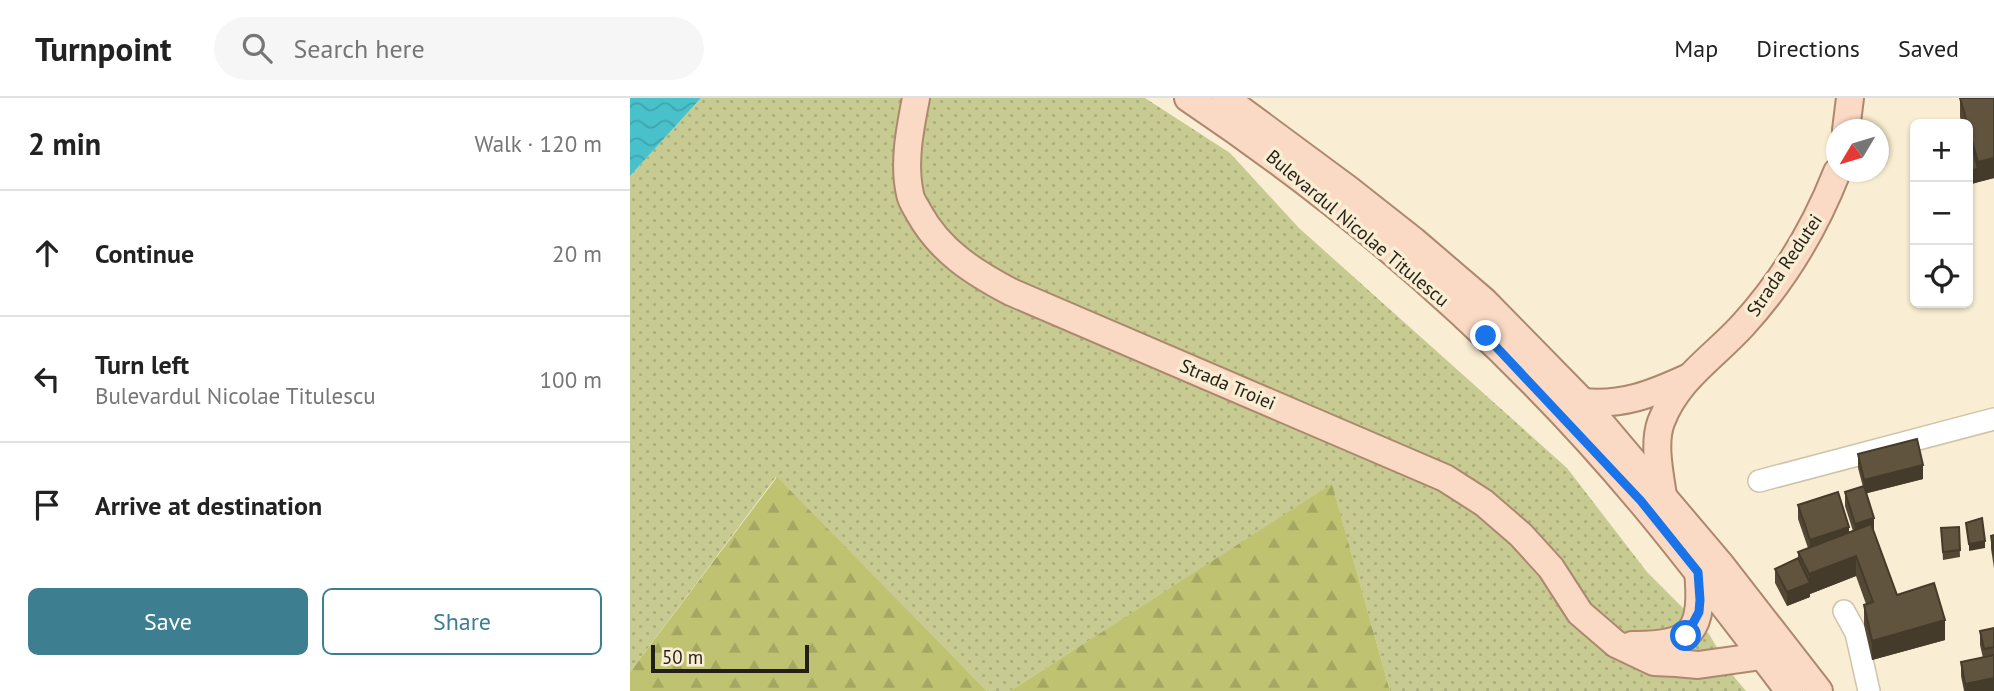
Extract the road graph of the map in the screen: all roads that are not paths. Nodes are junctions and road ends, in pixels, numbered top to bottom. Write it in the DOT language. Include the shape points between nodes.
graph roads {
  1 [pos="916,98"];
  2 [pos="1188,98"];
  3 [pos="1225,98"];
  4 [pos="1850,98"];
  5 [pos="1847,119"];
  6 [pos="1833,182"];
  7 [pos="1687,377"];
  8 [pos="1583,402"];
  9 [pos="1994,419"];
  10 [pos="1759,481"];
  11 [pos="1663,496"];
  12 [pos="1698,572"];
  13 [pos="1844,611"];
  14 [pos="1616,644"];
  15 [pos="1762,656"];
  16 [pos="1789,691"];
  17 [pos="1819,691"];
  18 [pos="1869,691"];
  1 -- 14 [label="main road, Strada Troiei" via="907,174 910,197 946,251 1011,292 1445,478 1521,535 1580,613"];
  2 -- 12 [label="main road, Bulevardul Nicolae Titulescu" via="1328,199 1486,336 1641,501"];
  3 -- 8 [label="main road, Bulevardul Nicolae Titulescu" via="1414,241 1484,301"];
  4 -- 5 [label="main road"];
  6 -- 7 [label="main road, Strada Redutei" via="1821,212 1775,285 1742,326"];
  7 -- 8 [label="main road" via="1636,399"];
  7 -- 11 [label="main road" via="1660,424"];
  8 -- 11 [label="main road, Bulevardul Nicolae Titulescu"];
  9 -- 10 [label="street"];
  11 -- 17 [label="main road, Bulevardul Nicolae Titulescu"];
  12 -- 14 [label="main road" via="1699,612 1686,636 1669,644"];
  12 -- 15 [label="main road, Bulevardul Nicolae Titulescu"];
  13 -- 18 [label="street" via="1856,633"];
  14 -- 15 [label="main road, Strada Troiei" via="1654,662 1714,664"];
  15 -- 16 [label="main road, Bulevardul Nicolae Titulescu"];
}
